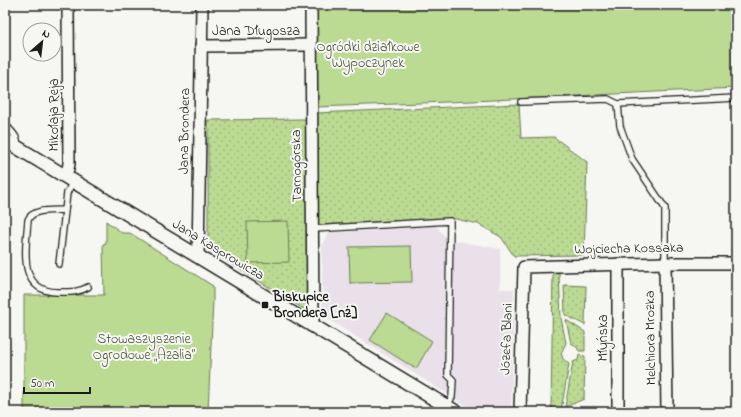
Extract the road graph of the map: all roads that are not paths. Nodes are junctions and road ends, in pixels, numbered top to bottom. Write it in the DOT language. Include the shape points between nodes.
graph roads {
  1 [pos="68,5"];
  2 [pos="202,5"];
  3 [pos="311,5"];
  4 [pos="310,45"];
  5 [pos="201,46"];
  6 [pos="736,98"];
  7 [pos="521,102"];
  8 [pos="618,104"];
  9 [pos="5,124"];
  10 [pos="5,140"];
  11 [pos="17,148"];
  12 [pos="69,179"];
  13 [pos="65,210"];
  14 [pos="313,230"];
  15 [pos="198,257"];
  16 [pos="665,263"];
  17 [pos="736,263"];
  18 [pos="59,264"];
  19 [pos="618,264"];
  20 [pos="524,267"];
  21 [pos="88,287"];
  22 [pos="313,326"];
  23 [pos="451,409"];
  24 [pos="520,412"];
  25 [pos="618,412"];
  26 [pos="667,412"];
  1 -- 12 [label="street, Mikołaja Reja"];
  2 -- 5 [label="street, Jana Brondera"];
  3 -- 4 [label="street, Tarnogórska"];
  4 -- 5 [label="street, Jana Długosza"];
  4 -- 14 [label="street, Tarnogórska"];
  5 -- 15 [label="street, Jana Brondera"];
  6 -- 8 [label="lane"];
  7 -- 8 [label="lane" via="608,98"];
  8 -- 16 [label="lane" via="620,126 632,159 665,208"];
  9 -- 11 [label="lane" via="16,136"];
  10 -- 11 [label="street, Jana Kasprowicza"];
  11 -- 12 [label="street, Jana Kasprowicza"];
  12 -- 13 [label="lane"];
  12 -- 15 [label="street, Jana Kasprowicza"];
  13 -- 18 [label="lane"];
  13 -- 21 [label="lane" via="33,213 30,216 27,269 34,283 49,292 73,292"];
  14 -- 22 [label="street, Tarnogórska"];
  14 -- 23 [label="lane" via="450,221 448,375 453,380"];
  15 -- 22 [label="street, Jana Kasprowicza"];
  16 -- 17 [label="street, Wojciecha Kossaka"];
  16 -- 19 [label="street, Wojciecha Kossaka"];
  16 -- 26 [label="street, Melchiora Mrozka"];
  19 -- 20 [label="street, Wojciecha Kossaka"];
  19 -- 25 [label="street, Młyńska"];
  20 -- 24 [label="street, Józefa Blani"];
  22 -- 23 [label="street, Jana Kasprowicza"];
}
